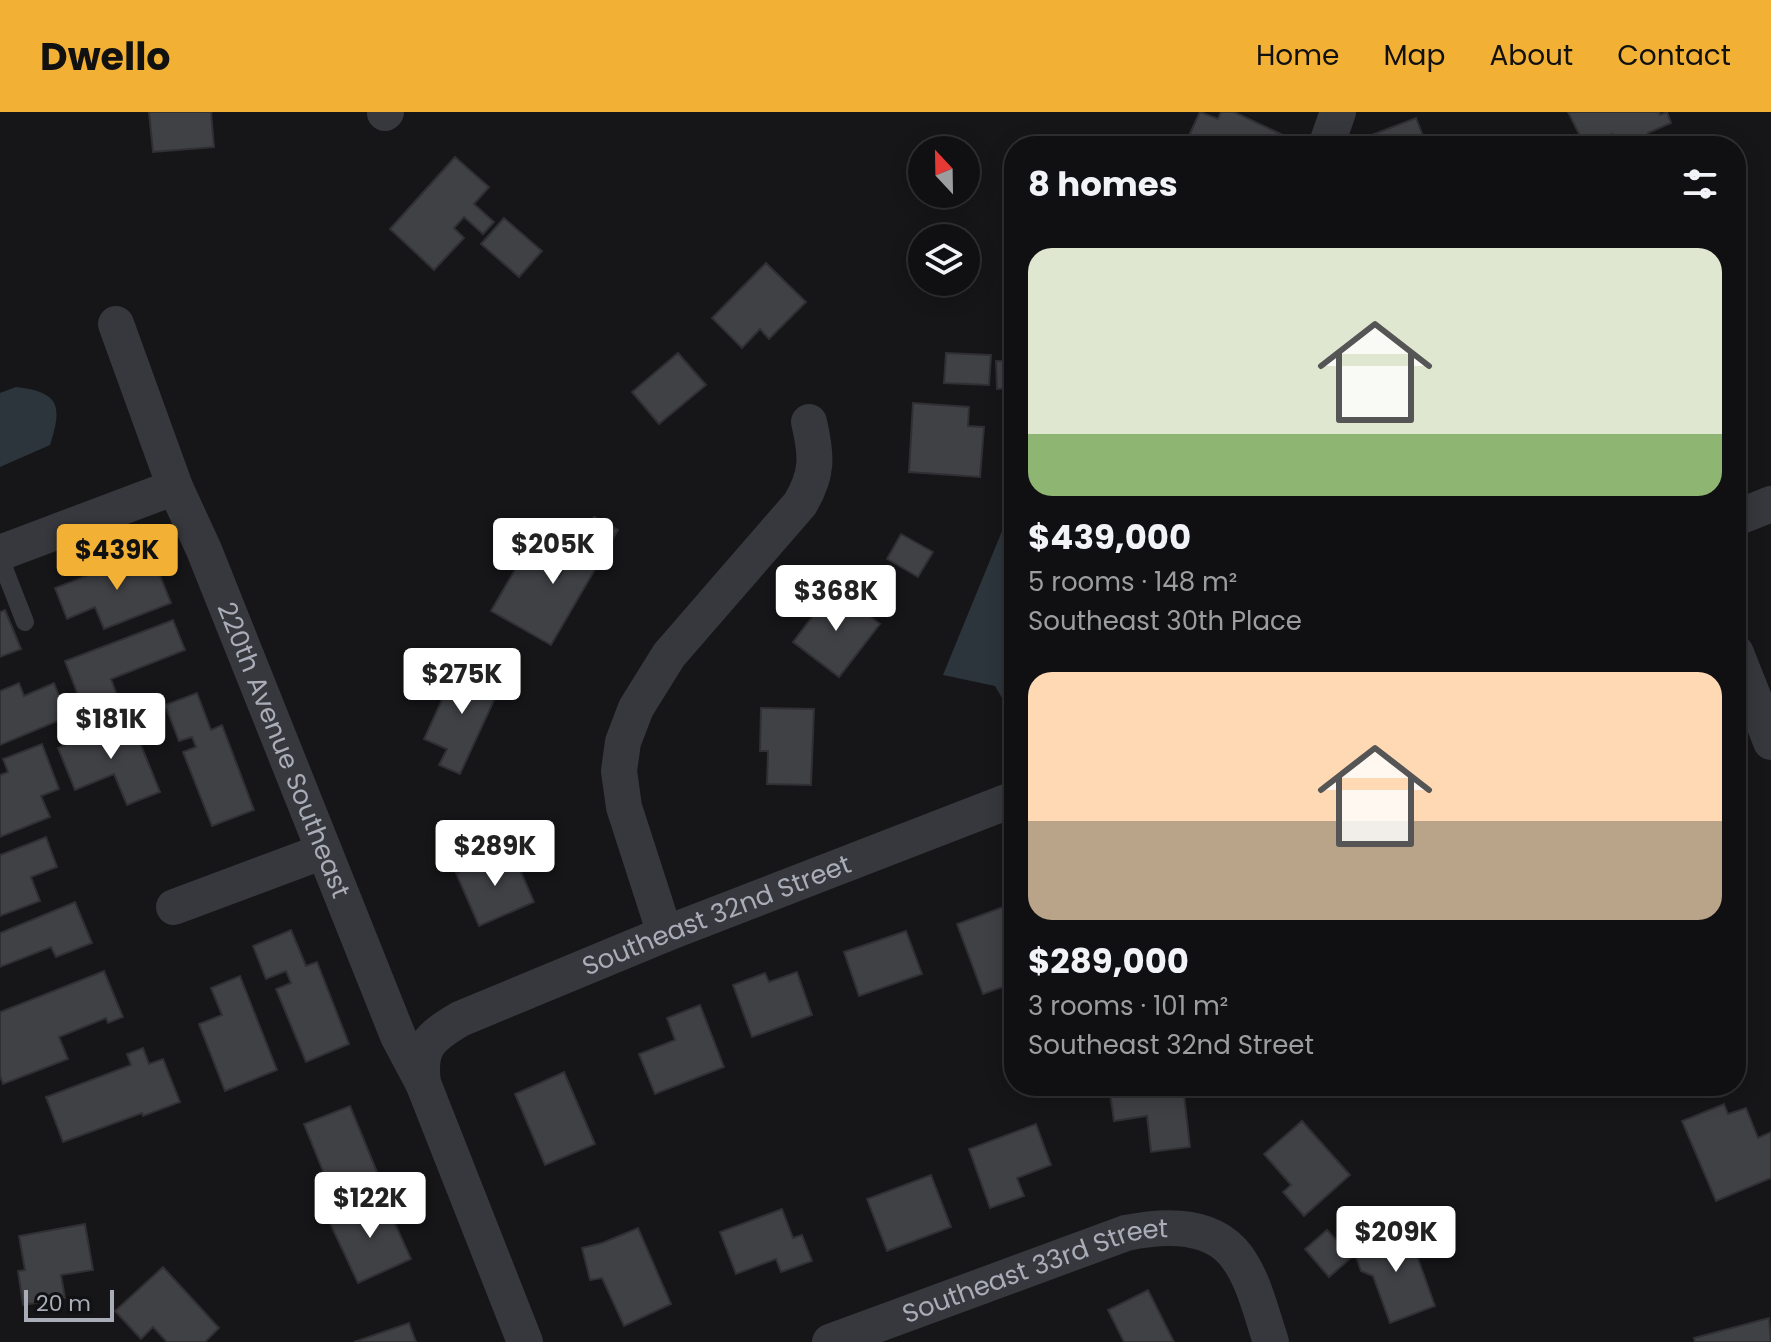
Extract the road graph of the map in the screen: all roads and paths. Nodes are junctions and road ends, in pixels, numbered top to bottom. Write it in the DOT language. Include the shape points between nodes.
graph roads {
  1 [pos="1338,112"];
  2 [pos="1330,136"];
  3 [pos="116,324"];
  4 [pos="809,422"];
  5 [pos="175,487"];
  6 [pos="1771,504"];
  7 [pos="1746,514"];
  8 [pos="0,555"];
  9 [pos="25,622"];
  10 [pos="1746,678"];
  11 [pos="1771,742"];
  12 [pos="1004,803"];
  13 [pos="324,851"];
  14 [pos="174,907"];
  15 [pos="665,934"];
  16 [pos="427,1046"];
  17 [pos="423,1083"];
  18 [pos="525,1342"];
  19 [pos="830,1342"];
  20 [pos="1271,1342"];
  1 -- 2 [label="street"];
  3 -- 5 [label="street, 220th Avenue Southeast"];
  4 -- 15 [label="street" via="815,465 800,504 669,655 636,708 623,742 619,771 624,807"];
  5 -- 8 [label="street"];
  5 -- 13 [label="street, 220th Avenue Southeast"];
  6 -- 7 [label="street"];
  8 -- 9 [label="lane"];
  10 -- 11 [label="street"];
  12 -- 15 [label="street, Southeast 32nd Street"];
  13 -- 14 [label="street"];
  13 -- 17 [label="street, 220th Avenue Southeast" via="398,1036"];
  15 -- 16 [label="street, Southeast 32nd Street" via="460,1019"];
  16 -- 17 [label="street, 220th Avenue Southeast" via="421,1062"];
  17 -- 18 [label="street, 220th Avenue Southeast"];
  19 -- 20 [label="street, Southeast 33rd Street" via="1126,1233 1173,1227 1214,1238 1232,1251"];
}
